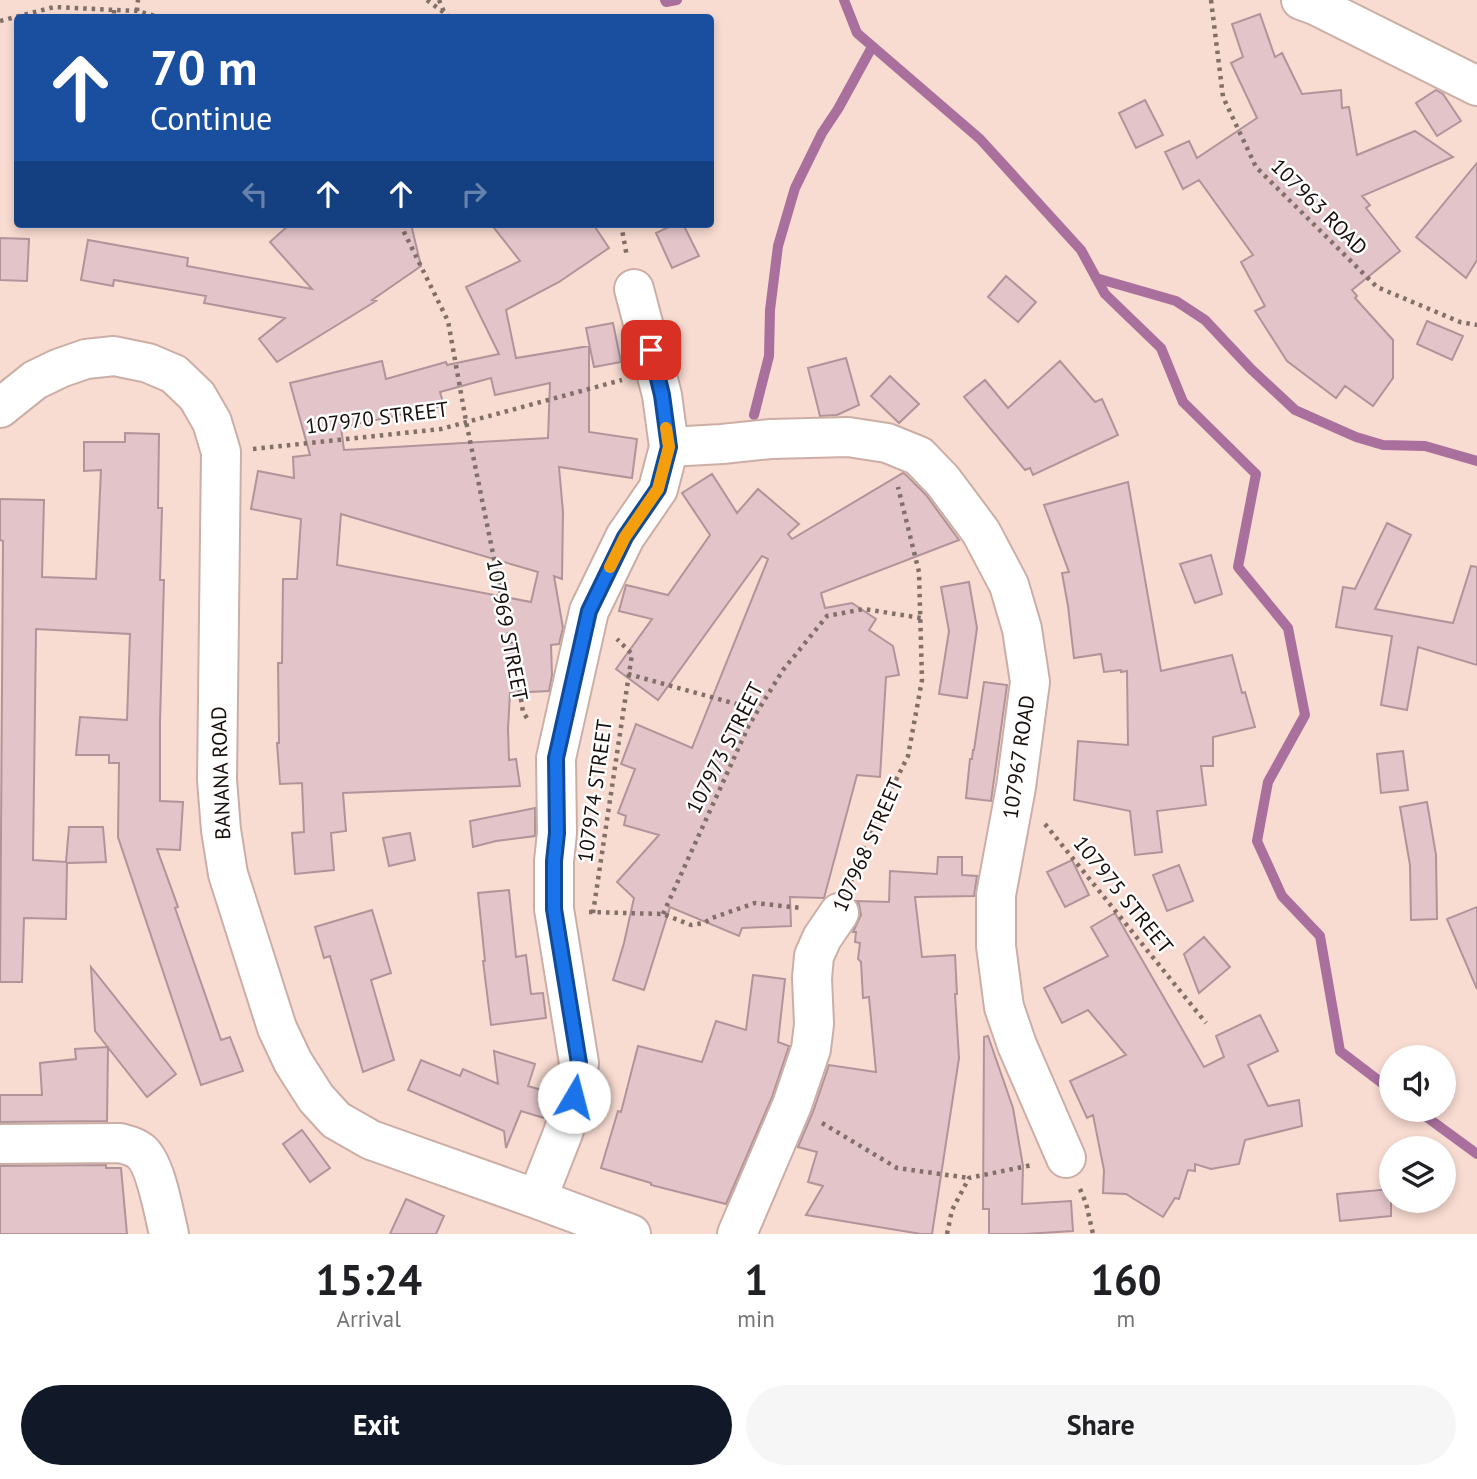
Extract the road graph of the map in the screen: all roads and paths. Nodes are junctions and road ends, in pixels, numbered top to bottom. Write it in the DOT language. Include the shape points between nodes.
graph roads {
  1 [pos="138,0"];
  2 [pos="427,0"];
  3 [pos="439,0"];
  4 [pos="1211,0"];
  5 [pos="1301,0"];
  6 [pos="114,10"];
  7 [pos="137,11"];
  8 [pos="444,12"];
  9 [pos="25,14"];
  10 [pos="114,14"];
  11 [pos="148,14"];
  12 [pos="446,14"];
  13 [pos="1477,86"];
  14 [pos="402,228"];
  15 [pos="634,289"];
  16 [pos="1477,325"];
  17 [pos="657,370"];
  18 [pos="0,408"];
  19 [pos="466,421"];
  20 [pos="887,443"];
  21 [pos="669,447"];
  22 [pos="221,452"];
  23 [pos="589,611"];
  24 [pos="921,618"];
  25 [pos="628,674"];
  26 [pos="758,710"];
  27 [pos="556,758"];
  28 [pos="1016,787"];
  29 [pos="554,909"];
  30 [pos="593,913"];
  31 [pos="839,913"];
  32 [pos="663,914"];
  33 [pos="1206,1023"];
  34 [pos="792,1105"];
  35 [pos="0,1144"];
  36 [pos="1066,1158"];
  37 [pos="969,1178"];
  38 [pos="537,1199"];
  39 [pos="169,1234"];
  40 [pos="631,1234"];
  41 [pos="737,1234"];
  42 [pos="947,1234"];
  43 [pos="1093,1234"];
  1 -- 7 [label="path"];
  2 -- 8 [label="path"];
  3 -- 8 [label="path"];
  4 -- 16 [label="path, 107963 ROAD" via="1223,97 1256,167 1377,287 1461,323"];
  5 -- 13 [label="street"];
  6 -- 7 [label="path"];
  6 -- 9 [label="path" via="54,7"];
  6 -- 10 [label="path"];
  7 -- 11 [label="path"];
  8 -- 12 [label="path"];
  14 -- 19 [label="path, 107969 STREET" via="448,321"];
  15 -- 17 [label="street"];
  17 -- 19 [label="path, 107970 STREET"];
  17 -- 21 [label="street"];
  18 -- 22 [label="street, BANANA ROAD" via="34,380 60,368 114,356 174,374 197,396 212,422"];
  19 -- 22 [label="path, 107970 STREET" via="441,429"];
  19 -- 27 [label="path, 107969 STREET" via="523,712"];
  20 -- 21 [label="street, 107967 ROAD" via="848,437"];
  20 -- 24 [label="path, 107968 STREET" via="919,572"];
  20 -- 28 [label="street, 107967 ROAD" via="919,456 943,481 981,532 1009,585 1030,682"];
  21 -- 23 [label="street" via="658,489 625,537"];
  22 -- 38 [label="street, BANANA ROAD" via="220,830 228,874 277,1028 316,1098 336,1120 371,1140"];
  23 -- 25 [label="path, 107974 STREET" via="632,654"];
  23 -- 27 [label="street"];
  24 -- 26 [label="path, 107973 STREET" via="864,609 827,616 783,670"];
  24 -- 31 [label="path, 107968 STREET" via="922,680 908,756 866,840"];
  25 -- 26 [label="path"];
  25 -- 30 [label="path, 107974 STREET"];
  26 -- 32 [label="path, 107973 STREET"];
  27 -- 29 [label="street"];
  28 -- 33 [label="path, 107975 STREET"];
  28 -- 36 [label="street, 107967 ROAD" via="996,895 996,946 1004,1007"];
  29 -- 30 [label="path"];
  29 -- 38 [label="street" via="579,1063 563,1133"];
  30 -- 32 [label="path"];
  31 -- 32 [label="path" via="755,903 691,925"];
  31 -- 34 [label="street, 107968 STREET" via="814,956 811,1049"];
  34 -- 37 [label="path" via="898,1168"];
  34 -- 41 [label="street, 107968 STREET"];
  35 -- 39 [label="street" via="132,1146 150,1165"];
  36 -- 37 [label="path"];
  36 -- 43 [label="path" via="1086,1203"];
  37 -- 42 [label="path" via="952,1210"];
  38 -- 40 [label="street, BANANA ROAD"];
}
